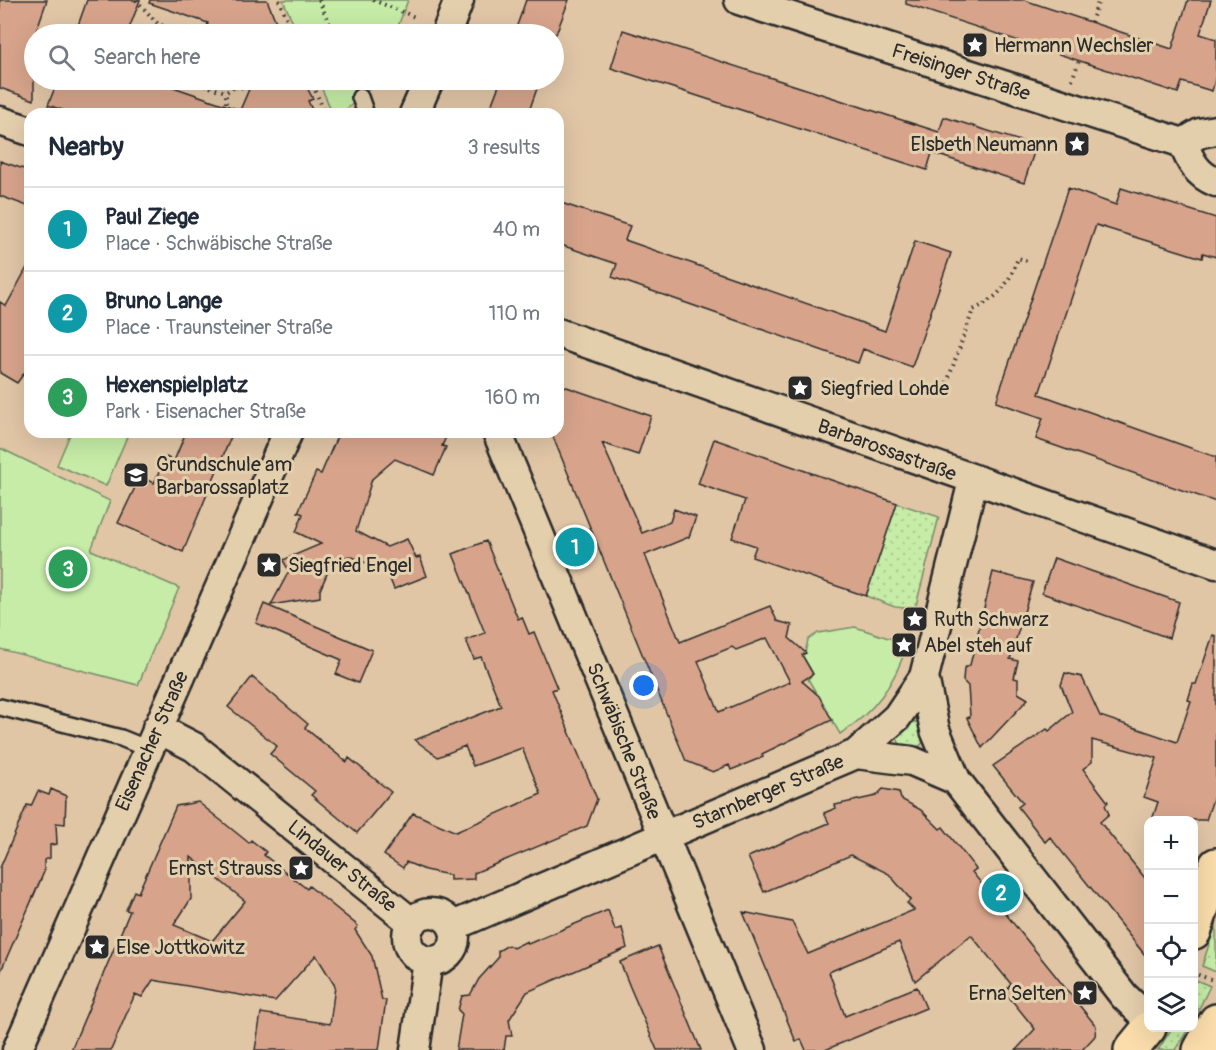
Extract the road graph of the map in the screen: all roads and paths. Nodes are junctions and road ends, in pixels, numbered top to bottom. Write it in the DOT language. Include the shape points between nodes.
graph roads {
  1 [pos="136,0"];
  2 [pos="279,0"];
  3 [pos="319,0"];
  4 [pos="373,0"];
  5 [pos="459,0"];
  6 [pos="739,0"];
  7 [pos="1099,0"];
  8 [pos="415,17"];
  9 [pos="1091,22"];
  10 [pos="158,24"];
  11 [pos="289,24"];
  12 [pos="330,24"];
  13 [pos="450,24"];
  14 [pos="1079,61"];
  15 [pos="1070,86"];
  16 [pos="219,90"];
  17 [pos="230,90"];
  18 [pos="315,90"];
  19 [pos="425,90"];
  20 [pos="226,93"];
  21 [pos="360,97"];
  22 [pos="226,108"];
  23 [pos="323,108"];
  24 [pos="364,108"];
  25 [pos="417,108"];
  26 [pos="0,121"];
  27 [pos="24,129"];
  28 [pos="1216,130"];
  29 [pos="1183,143"];
  30 [pos="1216,182"];
  31 [pos="1030,262"];
  32 [pos="564,335"];
  33 [pos="943,394"];
  34 [pos="285,438"];
  35 [pos="499,438"];
  36 [pos="973,481"];
  37 [pos="1216,564"];
  38 [pos="924,677"];
  39 [pos="0,707"];
  40 [pos="153,739"];
  41 [pos="856,754"];
  42 [pos="956,780"];
  43 [pos="663,837"];
  44 [pos="1216,865"];
  45 [pos="411,922"];
  46 [pos="1197,924"];
  47 [pos="453,927"];
  48 [pos="428,961"];
  49 [pos="1198,975"];
  50 [pos="1213,980"];
  51 [pos="1144,1014"];
  52 [pos="1146,1032"];
  53 [pos="17,1050"];
  54 [pos="415,1050"];
  55 [pos="752,1050"];
  56 [pos="1131,1050"];
  1 -- 10 [label="path"];
  2 -- 11 [label="path"];
  3 -- 12 [label="path"];
  4 -- 8 [label="path"];
  5 -- 13 [label="street"];
  6 -- 29 [label="street, Freisinger Straße"];
  7 -- 9 [label="path"];
  14 -- 15 [label="path"];
  16 -- 20 [label="path"];
  17 -- 20 [label="path"];
  18 -- 23 [label="path"];
  19 -- 25 [label="street"];
  20 -- 22 [label="path"];
  21 -- 24 [label="lane"];
  26 -- 27 [label="street"];
  28 -- 29 [label="street"];
  29 -- 30 [label="street" via="1191,163 1204,178"];
  31 -- 33 [label="path" via="1018,258 1009,284 988,303 973,310"];
  32 -- 36 [label="street, Barbarossastraße"];
  34 -- 40 [label="street, Eisenacher Straße"];
  35 -- 43 [label="street, Schwäbische Straße"];
  36 -- 37 [label="street, Barbarossastraße"];
  36 -- 38 [label="street"];
  38 -- 41 [label="street, Starnberger Straße" via="897,717"];
  38 -- 42 [label="street" via="935,730"];
  39 -- 40 [label="lane" via="121,738"];
  40 -- 45 [label="street, Lindauer Straße" via="194,747"];
  40 -- 53 [label="street, Eisenacher Straße"];
  41 -- 42 [label="street" via="912,761"];
  41 -- 43 [label="street, Starnberger Straße"];
  42 -- 51 [label="street" via="1124,996"];
  43 -- 47 [label="street, Starnberger Straße"];
  43 -- 55 [label="street, Schwäbische Straße"];
  44 -- 46 [label="main road"];
  45 -- 47 [label="street" via="417,916 433,913"];
  45 -- 48 [label="street, Lindauer Straße" via="407,943 415,956"];
  47 -- 48 [label="street" via="455,941 448,954"];
  48 -- 54 [label="street"];
  49 -- 50 [label="path"];
  52 -- 56 [label="main road"];
}
